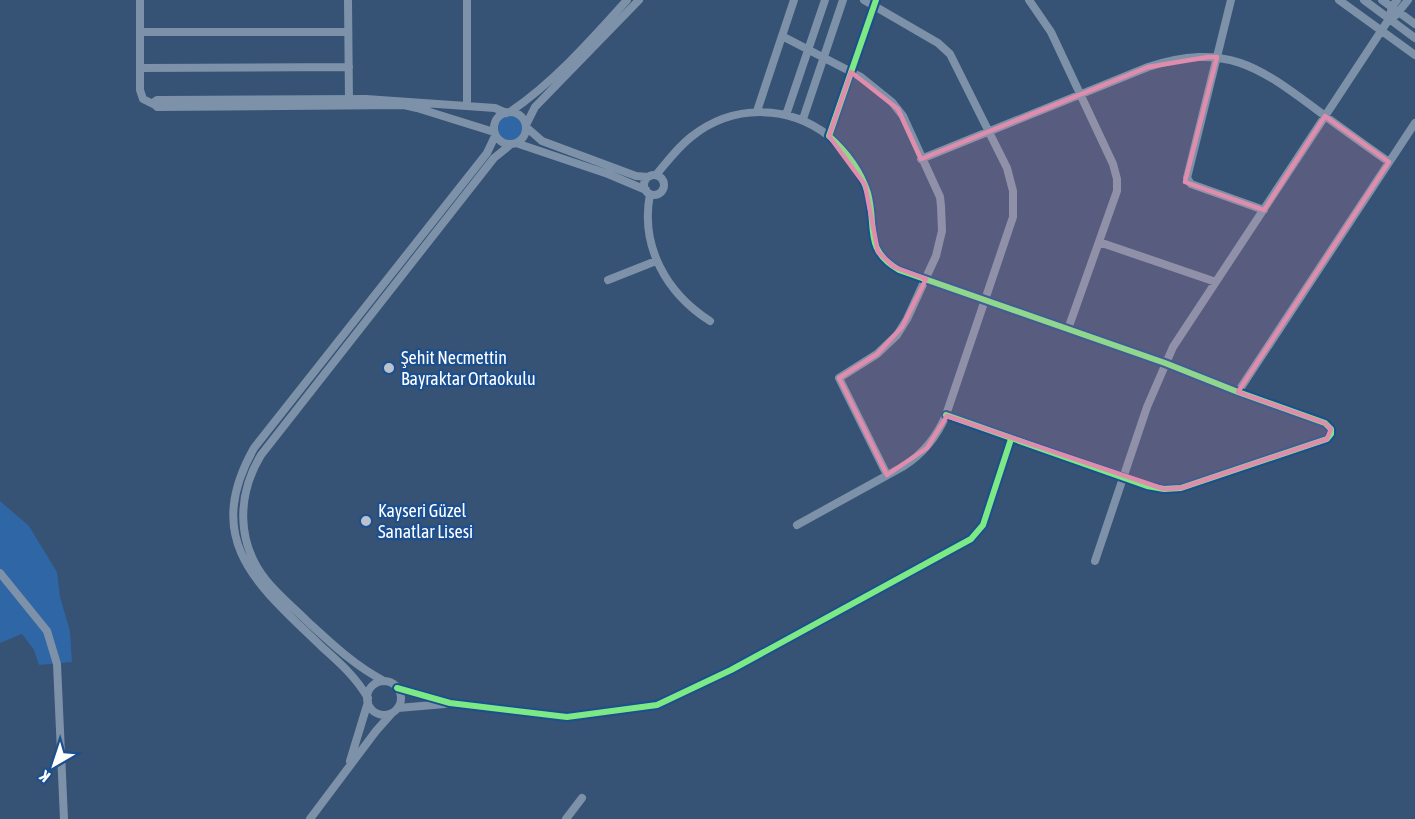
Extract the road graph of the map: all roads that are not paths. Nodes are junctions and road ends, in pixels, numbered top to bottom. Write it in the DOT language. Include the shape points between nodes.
graph roads {
  1 [pos="140,0"];
  2 [pos="348,0"];
  3 [pos="467,0"];
  4 [pos="627,0"];
  5 [pos="639,0"];
  6 [pos="794,0"];
  7 [pos="825,0"];
  8 [pos="843,0"];
  9 [pos="864,0"];
  10 [pos="1029,0"];
  11 [pos="1231,0"];
  12 [pos="1339,0"];
  13 [pos="1364,0"];
  14 [pos="1382,0"];
  15 [pos="1408,0"];
  16 [pos="875,3"];
  17 [pos="1396,7"];
  18 [pos="1389,19"];
  19 [pos="1415,24"];
  20 [pos="1382,31"];
  21 [pos="140,32"];
  22 [pos="348,32"];
  23 [pos="782,36"];
  24 [pos="1415,38"];
  25 [pos="808,49"];
  26 [pos="1415,55"];
  27 [pos="824,57"];
  28 [pos="1217,57"];
  29 [pos="349,67"];
  30 [pos="140,69"];
  31 [pos="851,72"];
  32 [pos="1080,95"];
  33 [pos="349,103"];
  34 [pos="467,106"];
  35 [pos="757,111"];
  36 [pos="508,112"];
  37 [pos="786,115"];
  38 [pos="1325,116"];
  39 [pos="803,119"];
  40 [pos="1415,123"];
  41 [pos="526,126"];
  42 [pos="990,132"];
  43 [pos="495,134"];
  44 [pos="829,135"];
  45 [pos="513,144"];
  46 [pos="921,159"];
  47 [pos="1389,162"];
  48 [pos="652,176"];
  49 [pos="648,192"];
  50 [pos="1264,210"];
  51 [pos="1099,242"];
  52 [pos="656,261"];
  53 [pos="926,279"];
  54 [pos="608,280"];
  55 [pos="1216,282"];
  56 [pos="984,300"];
  57 [pos="710,321"];
  58 [pos="1068,329"];
  59 [pos="1165,363"];
  60 [pos="1238,392"];
  61 [pos="946,415"];
  62 [pos="1011,439"];
  63 [pos="887,475"];
  64 [pos="1122,477"];
  65 [pos="797,525"];
  66 [pos="1095,561"];
  67 [pos="0,573"];
  68 [pos="384,681"];
  69 [pos="397,688"];
  70 [pos="368,700"];
  71 [pos="450,703"];
  72 [pos="395,711"];
  73 [pos="339,780"];
  74 [pos="582,798"];
  75 [pos="64,819"];
  76 [pos="310,819"];
  77 [pos="566,819"];
  1 -- 21 [label="street"];
  2 -- 22 [label="street"];
  3 -- 34 [label="street"];
  4 -- 36 [label="street" via="541,89"];
  5 -- 41 [label="street" via="535,107"];
  6 -- 23 [label="street"];
  7 -- 25 [label="street"];
  8 -- 27 [label="street"];
  9 -- 16 [label="street"];
  10 -- 32 [label="street" via="1051,32"];
  11 -- 28 [label="street"];
  12 -- 20 [label="street"];
  13 -- 18 [label="street"];
  14 -- 17 [label="street"];
  15 -- 17 [label="street"];
  16 -- 31 [label="street"];
  16 -- 42 [label="street" via="946,50"];
  17 -- 18 [label="street"];
  17 -- 19 [label="street"];
  18 -- 20 [label="street"];
  18 -- 24 [label="street"];
  20 -- 26 [label="street"];
  20 -- 38 [label="street"];
  21 -- 22 [label="street"];
  21 -- 30 [label="street"];
  22 -- 29 [label="street"];
  23 -- 25 [label="street"];
  23 -- 35 [label="street"];
  25 -- 27 [label="street"];
  25 -- 37 [label="street"];
  27 -- 31 [label="street"];
  27 -- 39 [label="street"];
  28 -- 32 [label="street" via="1182,58 1157,64"];
  28 -- 38 [label="street" via="1260,70"];
  28 -- 50 [label="street" via="1187,178 1191,184"];
  29 -- 30 [label="street"];
  29 -- 33 [label="street"];
  30 -- 33 [label="street" via="141,94 145,101 156,104"];
  31 -- 44 [label="street"];
  31 -- 46 [label="street" via="879,90 898,109"];
  32 -- 42 [label="street"];
  32 -- 51 [label="street" via="1117,179 1117,192"];
  33 -- 34 [label="street"];
  33 -- 43 [label="street" via="411,106"];
  34 -- 36 [label="street"];
  35 -- 37 [label="street"];
  35 -- 48 [label="street" via="723,118 696,133"];
  36 -- 41 [label="street" via="520,116"];
  36 -- 43 [label="street" via="495,122"];
  37 -- 39 [label="street"];
  38 -- 47 [label="street"];
  38 -- 50 [label="street"];
  39 -- 44 [label="street"];
  40 -- 47 [label="street"];
  41 -- 45 [label="street" via="525,135"];
  41 -- 48 [label="street" via="542,141 636,176"];
  42 -- 46 [label="street"];
  42 -- 56 [label="street" via="1010,175 1014,208"];
  43 -- 45 [label="street" via="500,141"];
  43 -- 70 [label="street" via="487,153 254,448 237,488 235,529 252,574 267,594 347,670"];
  44 -- 53 [label="street" via="854,164 865,185 878,252 894,267"];
  45 -- 49 [label="street" via="608,174"];
  45 -- 68 [label="street" via="494,158 308,394 261,455 246,488 244,535 260,573 341,652"];
  46 -- 53 [label="street" via="940,197 942,223 936,256"];
  47 -- 60 [label="street"];
  48 -- 49 [label="street" via="645,182"];
  48 -- 49 [label="street" via="663,180 664,188 658,194"];
  49 -- 52 [label="street" via="648,228"];
  50 -- 55 [label="street"];
  51 -- 55 [label="street"];
  51 -- 58 [label="street"];
  52 -- 54 [label="street"];
  52 -- 57 [label="street" via="679,295"];
  53 -- 56 [label="street"];
  53 -- 63 [label="street" via="907,319 890,342 839,378"];
  55 -- 59 [label="street"];
  56 -- 58 [label="street"];
  56 -- 61 [label="street"];
  58 -- 59 [label="street"];
  59 -- 60 [label="street"];
  59 -- 64 [label="street"];
  60 -- 64 [label="street" via="1324,423 1331,434 1327,440 1181,488 1158,489"];
  61 -- 62 [label="street"];
  61 -- 63 [label="street" via="927,448"];
  62 -- 64 [label="street"];
  62 -- 71 [label="street" via="987,516 971,539 721,675 657,705 567,717"];
  63 -- 65 [label="street"];
  64 -- 66 [label="street"];
  67 -- 75 [label="street" via="47,631 57,664"];
  68 -- 69 [label="street"];
  68 -- 70 [label="street" via="371,688"];
  69 -- 71 [label="street"];
  69 -- 72 [label="street" via="401,698"];
  70 -- 72 [label="street" via="377,713"];
  70 -- 73 [label="street" via="354,753"];
  71 -- 72 [label="street"];
  72 -- 73 [label="street"];
  73 -- 76 [label="street"];
  74 -- 77 [label="street"];
}
